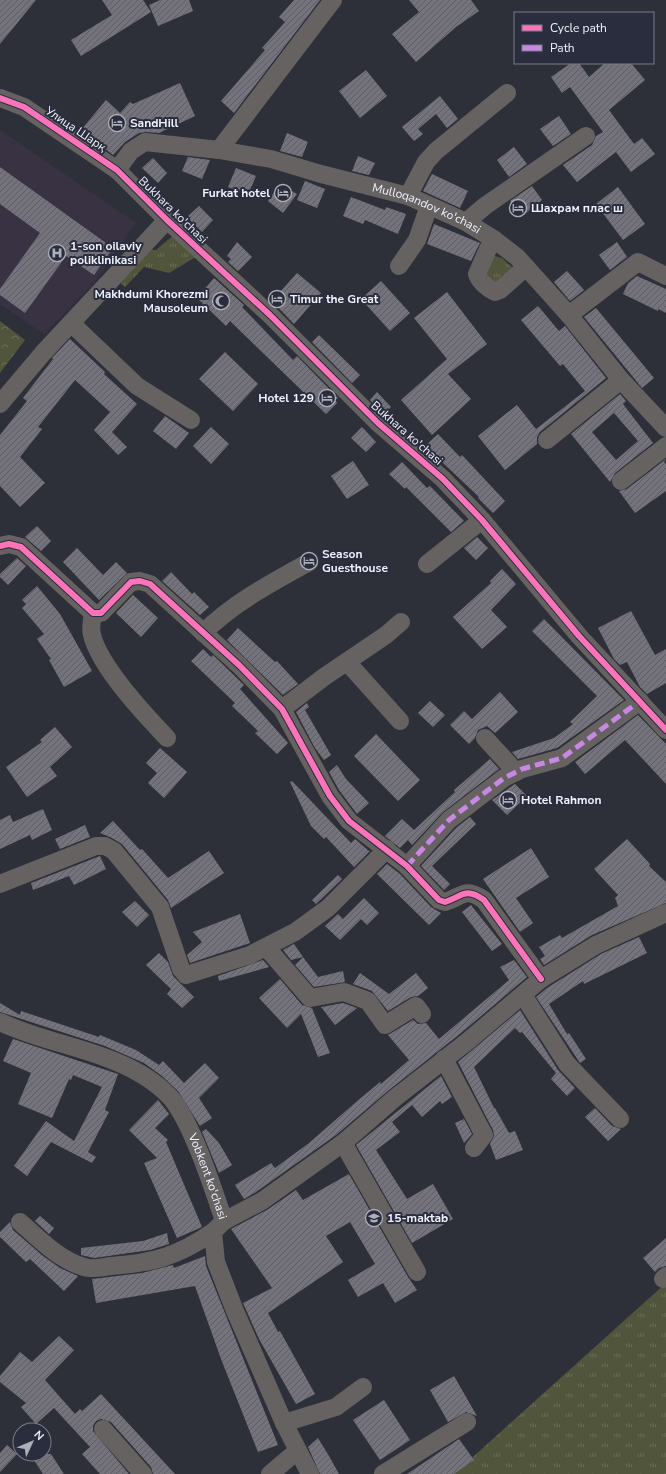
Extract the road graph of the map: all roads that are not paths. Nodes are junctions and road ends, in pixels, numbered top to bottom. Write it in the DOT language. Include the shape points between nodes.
graph roads {
  1 [pos="334,0"];
  2 [pos="507,93"];
  3 [pos="0,98"];
  4 [pos="586,136"];
  5 [pos="219,150"];
  6 [pos="117,170"];
  7 [pos="408,196"];
  8 [pos="429,206"];
  9 [pos="167,220"];
  10 [pos="466,222"];
  11 [pos="495,240"];
  12 [pos="399,266"];
  13 [pos="526,267"];
  14 [pos="666,276"];
  15 [pos="570,315"];
  16 [pos="71,323"];
  17 [pos="621,380"];
  18 [pos="0,404"];
  19 [pos="191,420"];
  20 [pos="666,428"];
  21 [pos="547,440"];
  22 [pos="666,446"];
  23 [pos="621,481"];
  24 [pos="482,520"];
  25 [pos="0,546"];
  26 [pos="309,562"];
  27 [pos="427,564"];
  28 [pos="93,613"];
  29 [pos="401,622"];
  30 [pos="203,633"];
  31 [pos="347,662"];
  32 [pos="640,701"];
  33 [pos="282,709"];
  34 [pos="400,721"];
  35 [pos="666,730"];
  36 [pos="167,738"];
  37 [pos="485,738"];
  38 [pos="516,772"];
  39 [pos="387,849"];
  40 [pos="407,866"];
  41 [pos="0,884"];
  42 [pos="666,913"];
  43 [pos="266,947"];
  44 [pos="541,979"];
  45 [pos="522,995"];
  46 [pos="422,1014"];
  47 [pos="0,1022"];
  48 [pos="444,1059"];
  49 [pos="620,1120"];
  50 [pos="343,1143"];
  51 [pos="474,1148"];
  52 [pos="20,1222"];
  53 [pos="219,1226"];
  54 [pos="417,1272"];
  55 [pos="363,1387"];
  56 [pos="467,1422"];
  57 [pos="284,1423"];
  58 [pos="103,1429"];
  59 [pos="297,1451"];
  60 [pos="143,1474"];
  61 [pos="270,1474"];
  62 [pos="310,1474"];
  63 [pos="383,1474"];
  1 -- 5 [label="street"];
  2 -- 7 [label="street" via="436,151 426,162"];
  3 -- 6 [label="street, Улица Шарқ" via="24,107"];
  4 -- 10 [label="street"];
  5 -- 6 [label="street, Mulloqandov ko'chasi" via="145,142 131,151"];
  5 -- 7 [label="street, Mulloqandov ko'chasi" via="271,159"];
  6 -- 9 [label="street, Bukhara ko'chasi"];
  7 -- 8 [label="street, Mulloqandov ko'chasi"];
  8 -- 10 [label="street, Mulloqandov ko'chasi"];
  8 -- 12 [label="street" via="417,240"];
  9 -- 16 [label="street"];
  9 -- 24 [label="street, Bukhara ko'chasi" via="270,315 378,423 443,479"];
  10 -- 11 [label="street, Mulloqandov ko'chasi"];
  11 -- 13 [label="street, Mulloqandov ko'chasi"];
  11 -- 13 [label="street" via="477,274 490,290 500,290"];
  13 -- 15 [label="street, Mulloqandov ko'chasi"];
  14 -- 15 [label="street" via="638,262"];
  15 -- 17 [label="street, Mulloqandov ko'chasi"];
  16 -- 18 [label="street"];
  16 -- 19 [label="street" via="137,386"];
  17 -- 20 [label="street, Mulloqandov ko'chasi"];
  17 -- 21 [label="street"];
  22 -- 23 [label="street"];
  24 -- 27 [label="street"];
  24 -- 32 [label="street, Bukhara ko'chasi" via="579,636"];
  25 -- 28 [label="street" via="9,544 21,547"];
  26 -- 30 [label="street" via="272,582 226,613"];
  28 -- 30 [label="street" via="101,613 131,582 140,581 150,584"];
  28 -- 36 [label="street" via="91,633 98,652 143,712"];
  29 -- 31 [label="street"];
  30 -- 33 [label="street" via="240,665"];
  31 -- 33 [label="street"];
  31 -- 34 [label="street"];
  32 -- 35 [label="street, Bukhara ko'chasi"];
  32 -- 38 [label="street" via="562,758"];
  33 -- 39 [label="street" via="335,802 349,821"];
  37 -- 38 [label="street"];
  38 -- 40 [label="street" via="504,778 449,820"];
  39 -- 40 [label="street"];
  39 -- 43 [label="street" via="328,908 295,932"];
  40 -- 44 [label="street" via="439,900 445,902 466,892 476,894 484,900"];
  41 -- 43 [label="street" via="96,846 105,846 114,851 160,907 181,969 186,975 250,955"];
  42 -- 44 [label="street" via="596,944"];
  43 -- 46 [label="street" via="310,998 344,992 368,1001 385,1025 416,1006"];
  44 -- 45 [label="street"];
  45 -- 48 [label="street"];
  45 -- 49 [label="street" via="567,1064"];
  47 -- 53 [label="street, Vobkent ko'chasi" via="20,1031 134,1068 171,1098 186,1121"];
  48 -- 50 [label="street"];
  48 -- 51 [label="street" via="484,1135"];
  50 -- 53 [label="street" via="267,1197"];
  50 -- 54 [label="street"];
  52 -- 53 [label="street" via="44,1243 84,1268 139,1264 173,1256 192,1246"];
  53 -- 57 [label="street, Vobkent ko'chasi" via="216,1262"];
  55 -- 57 [label="street" via="336,1407"];
  56 -- 63 [label="street"];
  57 -- 59 [label="street, Vobkent ko'chasi"];
  58 -- 60 [label="street"];
  59 -- 61 [label="street"];
  59 -- 62 [label="street, Vobkent ko'chasi"];
}
